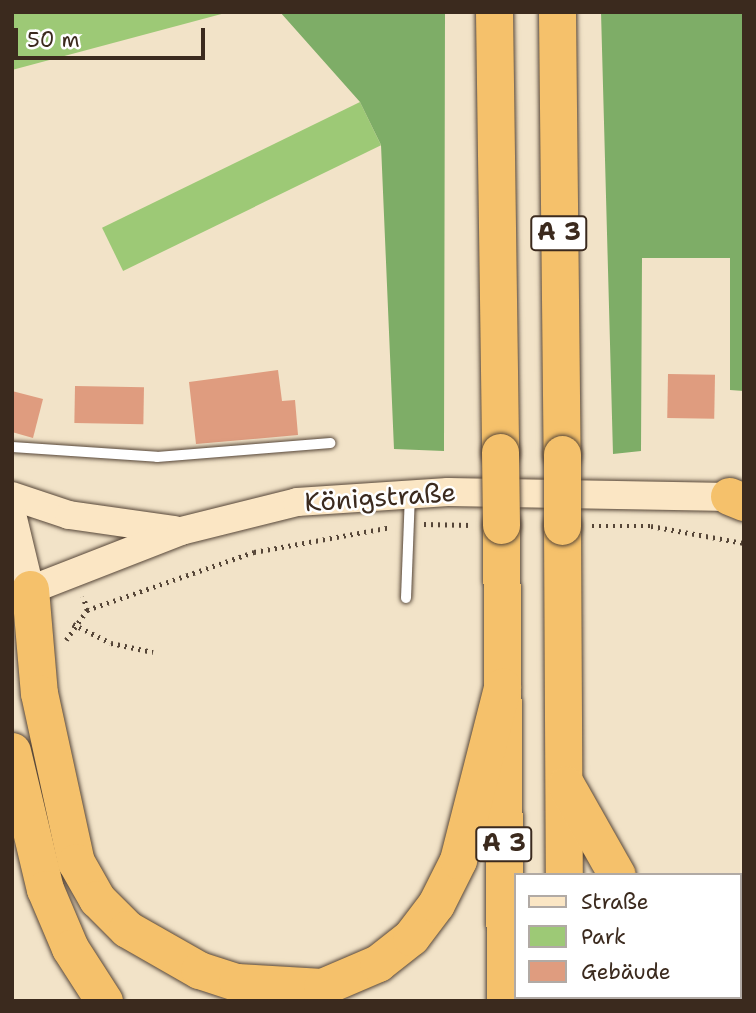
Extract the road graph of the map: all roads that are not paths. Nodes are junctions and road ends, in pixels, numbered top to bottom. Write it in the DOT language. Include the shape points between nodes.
graph roads {
  1 [pos="494,12"];
  2 [pos="557,12"];
  3 [pos="330,443"];
  4 [pos="12,447"];
  5 [pos="410,492"];
  6 [pos="12,496"];
  7 [pos="739,498"];
  8 [pos="12,514"];
  9 [pos="181,531"];
  10 [pos="21,593"];
  11 [pos="406,598"];
  12 [pos="502,687"];
  13 [pos="14,762"];
  14 [pos="564,781"];
  15 [pos="564,873"];
  16 [pos="616,873"];
  17 [pos="104,1001"];
  18 [pos="505,1001"];
  1 -- 12 [label="highway, A 3, bridge"];
  2 -- 14 [label="highway, A 3, bridge"];
  3 -- 4 [label="lane" via="157,457"];
  5 -- 7 [label="main road, Königstraße"];
  5 -- 9 [label="main road, Königstraße" via="297,502"];
  5 -- 11 [label="lane"];
  6 -- 9 [label="main road" via="69,515"];
  8 -- 10 [label="main road"];
  9 -- 10 [label="main road, Königstraße"];
  10 -- 12 [label="highway" via="76,862 97,900 127,929 199,970 236,982 322,987 378,963 411,937 436,904 458,859"];
  12 -- 18 [label="highway, A 3"];
  13 -- 17 [label="highway" via="57,920"];
  14 -- 15 [label="highway, A 3"];
  14 -- 16 [label="highway"];
}
